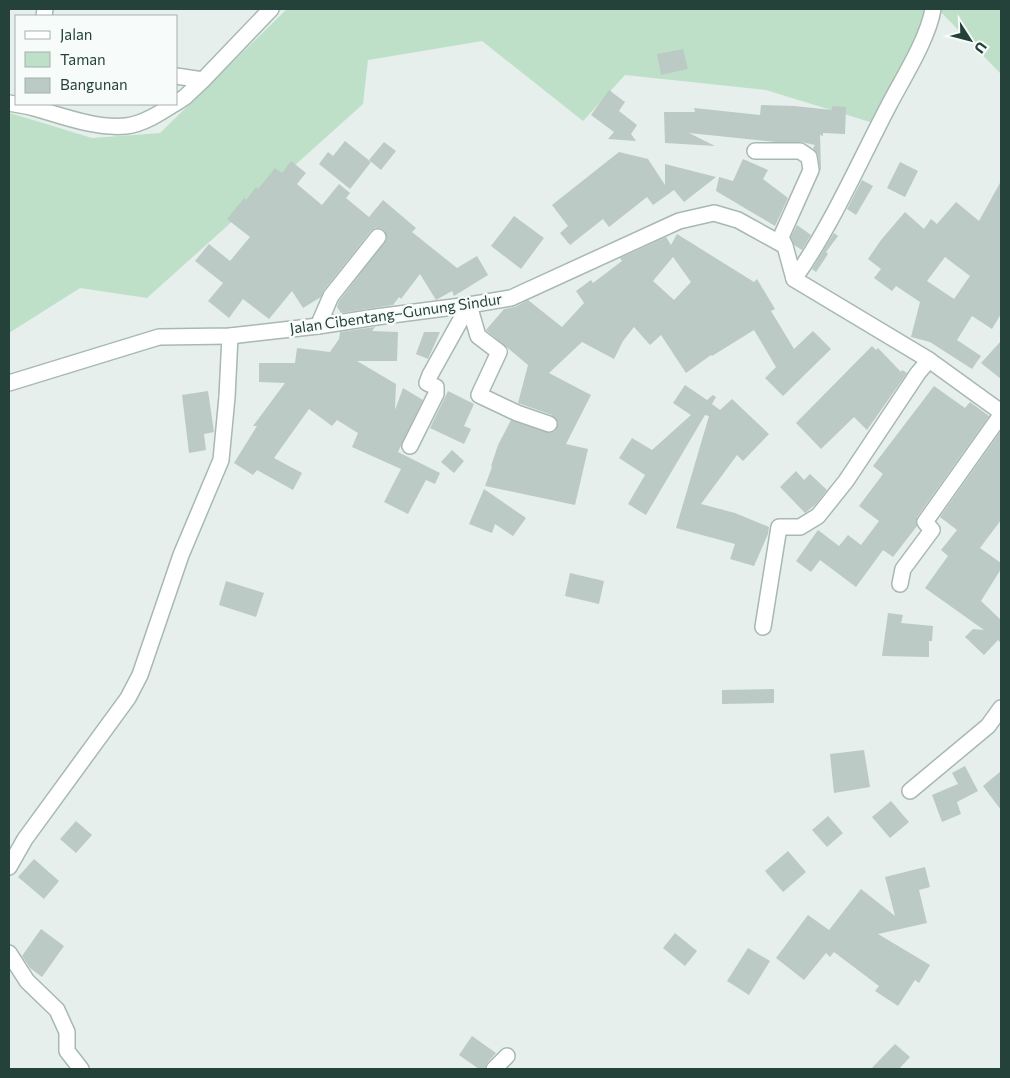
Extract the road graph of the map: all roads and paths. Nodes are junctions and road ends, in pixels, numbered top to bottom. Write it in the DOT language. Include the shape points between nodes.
graph roads {
  1 [pos="270,9"];
  2 [pos="933,9"];
  3 [pos="178,76"];
  4 [pos="203,80"];
  5 [pos="178,101"];
  6 [pos="32,105"];
  7 [pos="172,105"];
  8 [pos="755,151"];
  9 [pos="378,237"];
  10 [pos="785,246"];
  11 [pos="794,279"];
  12 [pos="469,305"];
  13 [pos="318,326"];
  14 [pos="230,336"];
  15 [pos="929,360"];
  16 [pos="9,383"];
  17 [pos="1001,413"];
  18 [pos="549,424"];
  19 [pos="410,446"];
  20 [pos="900,584"];
  21 [pos="763,628"];
  22 [pos="1001,708"];
  23 [pos="910,791"];
  24 [pos="9,866"];
  25 [pos="9,953"];
  26 [pos="507,1056"];
  27 [pos="81,1069"];
  28 [pos="494,1069"];
  1 -- 4 [label="street"];
  2 -- 11 [label="street" via="918,48 808,259"];
  3 -- 4 [label="street"];
  4 -- 5 [label="street"];
  6 -- 7 [label="street" via="88,124 126,126 155,117"];
  8 -- 10 [label="street" via="800,151 809,157 811,170 782,236"];
  9 -- 13 [label="street" via="331,296"];
  10 -- 11 [label="street"];
  10 -- 12 [label="street, Jalan Cibentang–Gunung Sindur" via="738,220 714,213 679,222 511,298"];
  11 -- 15 [label="street"];
  12 -- 13 [label="street, Jalan Cibentang–Gunung Sindur"];
  12 -- 18 [label="street" via="478,336 499,352 479,396"];
  12 -- 19 [label="street" via="430,375 428,383 436,387 436,394"];
  13 -- 14 [label="street, Jalan Cibentang–Gunung Sindur"];
  14 -- 16 [label="street, Jalan Cibentang–Gunung Sindur" via="159,337"];
  14 -- 24 [label="street" via="221,460 180,555 140,675 128,698 25,839"];
  15 -- 17 [label="street"];
  15 -- 21 [label="street" via="846,481 818,516 800,526 779,527"];
  17 -- 20 [label="street" via="925,522 932,530 903,569"];
  22 -- 23 [label="street" via="988,726"];
  25 -- 27 [label="street" via="27,982 57,1010 67,1032 67,1051"];
  26 -- 28 [label="street"];
}
